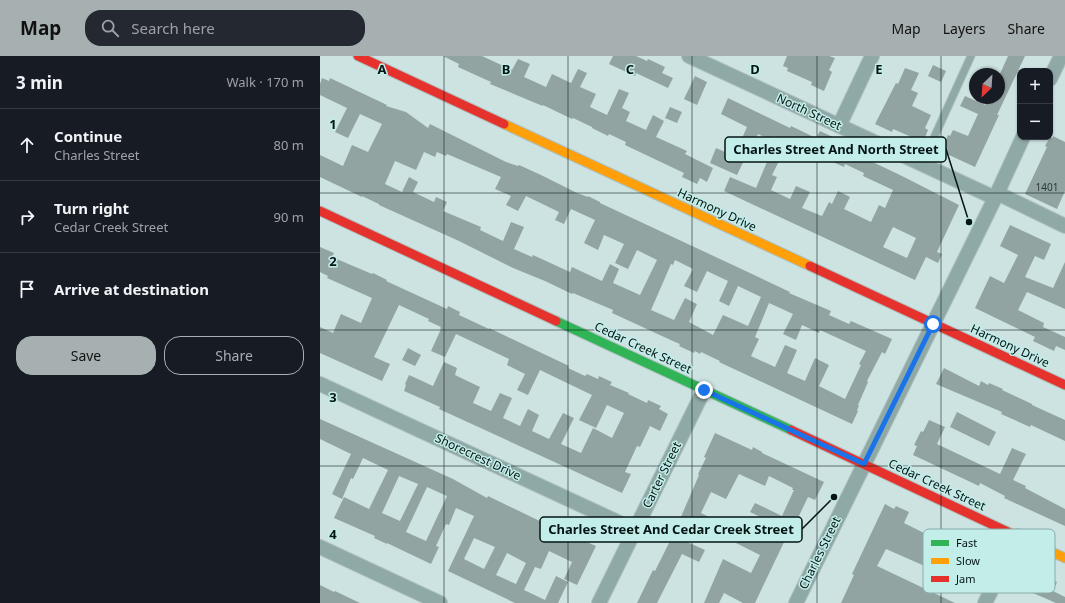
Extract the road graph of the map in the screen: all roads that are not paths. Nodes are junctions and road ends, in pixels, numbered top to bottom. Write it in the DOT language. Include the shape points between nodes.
graph roads {
  1 [pos="358,56"];
  2 [pos="691,56"];
  3 [pos="872,56"];
  4 [pos="970,56"];
  5 [pos="1061,56"];
  6 [pos="1053,73"];
  7 [pos="839,126"];
  8 [pos="1022,140"];
  9 [pos="922,164"];
  10 [pos="996,196"];
  11 [pos="320,211"];
  12 [pos="1065,226"];
  13 [pos="933,324"];
  14 [pos="320,384"];
  15 [pos="1065,385"];
  16 [pos="704,390"];
  17 [pos="864,464"];
  18 [pos="1003,529"];
  19 [pos="635,530"];
  20 [pos="320,547"];
  21 [pos="1055,553"];
  22 [pos="1065,558"];
  23 [pos="990,593"];
  24 [pos="440,603"];
  25 [pos="599,603"];
  26 [pos="796,603"];
  27 [pos="985,603"];
  1 -- 13 [label="street, Harmony Drive"];
  2 -- 7 [label="street, North Street"];
  3 -- 7 [label="street"];
  4 -- 9 [label="lane"];
  5 -- 6 [label="street"];
  7 -- 9 [label="street, North Street"];
  8 -- 10 [label="street, Charles Street"];
  9 -- 10 [label="street, North Street"];
  10 -- 12 [label="street, North Street"];
  10 -- 13 [label="street, Charles Street"];
  11 -- 16 [label="street, Cedar Creek Street"];
  13 -- 15 [label="street, Harmony Drive"];
  13 -- 17 [label="street, Charles Street"];
  14 -- 19 [label="street, Shorecrest Drive"];
  16 -- 17 [label="street, Cedar Creek Street"];
  16 -- 19 [label="street, Carter Street"];
  17 -- 18 [label="street, Cedar Creek Street"];
  17 -- 26 [label="street, Charles Street"];
  19 -- 25 [label="street, Carter Street"];
  20 -- 24 [label="street"];
  21 -- 22 [label="street, Cedar Creek Street"];
  23 -- 27 [label="street"];
}
